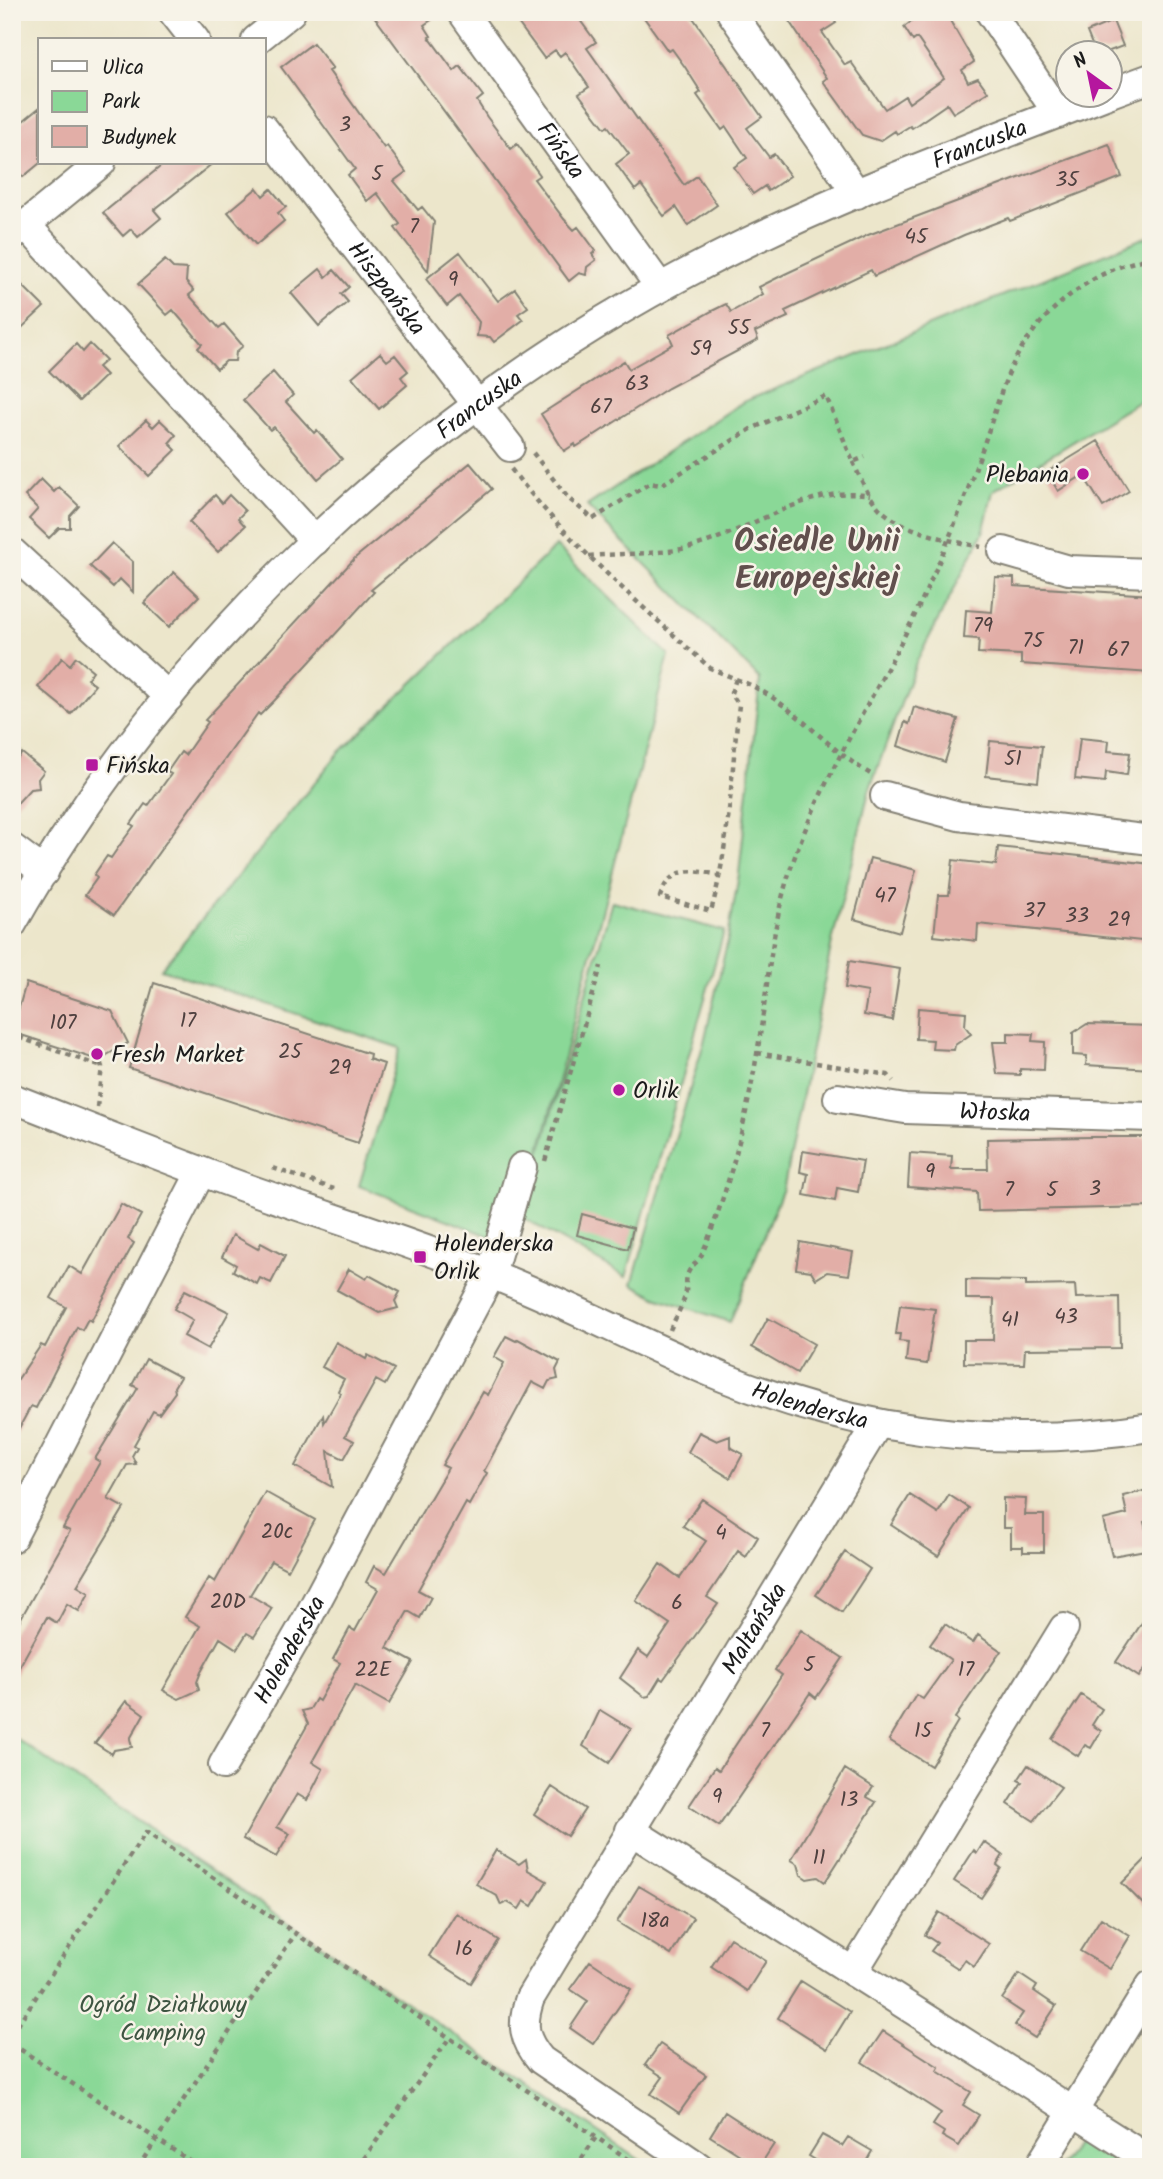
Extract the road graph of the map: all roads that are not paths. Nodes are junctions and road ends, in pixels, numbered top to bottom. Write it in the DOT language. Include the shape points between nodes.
graph roads {
  1 [pos="173,12"];
  2 [pos="291,12"];
  3 [pos="462,12"];
  4 [pos="731,12"];
  5 [pos="990,12"];
  6 [pos="193,38"];
  7 [pos="258,38"];
  8 [pos="1151,78"];
  9 [pos="1124,88"];
  10 [pos="1073,108"];
  11 [pos="1058,114"];
  12 [pos="266,132"];
  13 [pos="100,164"];
  14 [pos="857,194"];
  15 [pos="19,230"];
  16 [pos="660,287"];
  17 [pos="478,404"];
  18 [pos="514,451"];
  19 [pos="314,541"];
  20 [pos="1003,551"];
  21 [pos="12,552"];
  22 [pos="1151,573"];
  23 [pos="169,697"];
  24 [pos="885,796"];
  25 [pos="1151,840"];
  26 [pos="12,848"];
  27 [pos="44,872"];
  28 [pos="12,924"];
  29 [pos="12,1098"];
  30 [pos="838,1098"];
  31 [pos="1151,1117"];
  32 [pos="533,1168"];
  33 [pos="201,1172"];
  34 [pos="491,1274"];
  35 [pos="877,1425"];
  36 [pos="1151,1427"];
  37 [pos="12,1538"];
  38 [pos="1064,1628"];
  39 [pos="223,1765"];
  40 [pos="630,1830"];
  41 [pos="853,1972"];
  42 [pos="1151,1985"];
  43 [pos="1074,2113"];
  44 [pos="1151,2161"];
  45 [pos="699,2167"];
  46 [pos="1039,2167"];
  1 -- 6 [label="street"];
  2 -- 7 [label="street"];
  3 -- 16 [label="street, Fińska"];
  4 -- 14 [label="street"];
  5 -- 11 [label="street"];
  8 -- 9 [label="street, Francuska"];
  10 -- 11 [label="street, Francuska"];
  11 -- 14 [label="street, Francuska"];
  12 -- 17 [label="street, Hiszpańska"];
  13 -- 15 [label="street"];
  14 -- 16 [label="street, Francuska" via="747,242"];
  15 -- 19 [label="street"];
  16 -- 17 [label="street, Francuska" via="552,352"];
  17 -- 18 [label="street, Hiszpańska"];
  17 -- 19 [label="street, Francuska"];
  19 -- 23 [label="street, Francuska"];
  20 -- 22 [label="street" via="1069,569"];
  21 -- 23 [label="street"];
  23 -- 27 [label="street, Francuska"];
  24 -- 25 [label="street" via="959,816"];
  26 -- 27 [label="street"];
  27 -- 28 [label="street, Francuska"];
  29 -- 33 [label="street, Holenderska"];
  30 -- 31 [label="street, Włoska" via="905,1110"];
  32 -- 34 [label="street"];
  33 -- 34 [label="street, Holenderska"];
  33 -- 37 [label="street"];
  34 -- 35 [label="street, Holenderska" via="795,1404"];
  34 -- 39 [label="street, Holenderska" via="306,1621"];
  35 -- 36 [label="street, Holenderska" via="984,1438 1093,1435"];
  35 -- 40 [label="street, Maltańska"];
  38 -- 41 [label="street"];
  40 -- 41 [label="street"];
  40 -- 45 [label="street, Maltańska" via="530,1998 524,2032 541,2060"];
  41 -- 43 [label="street"];
  42 -- 43 [label="street"];
  43 -- 44 [label="street"];
  43 -- 46 [label="street"];
}
